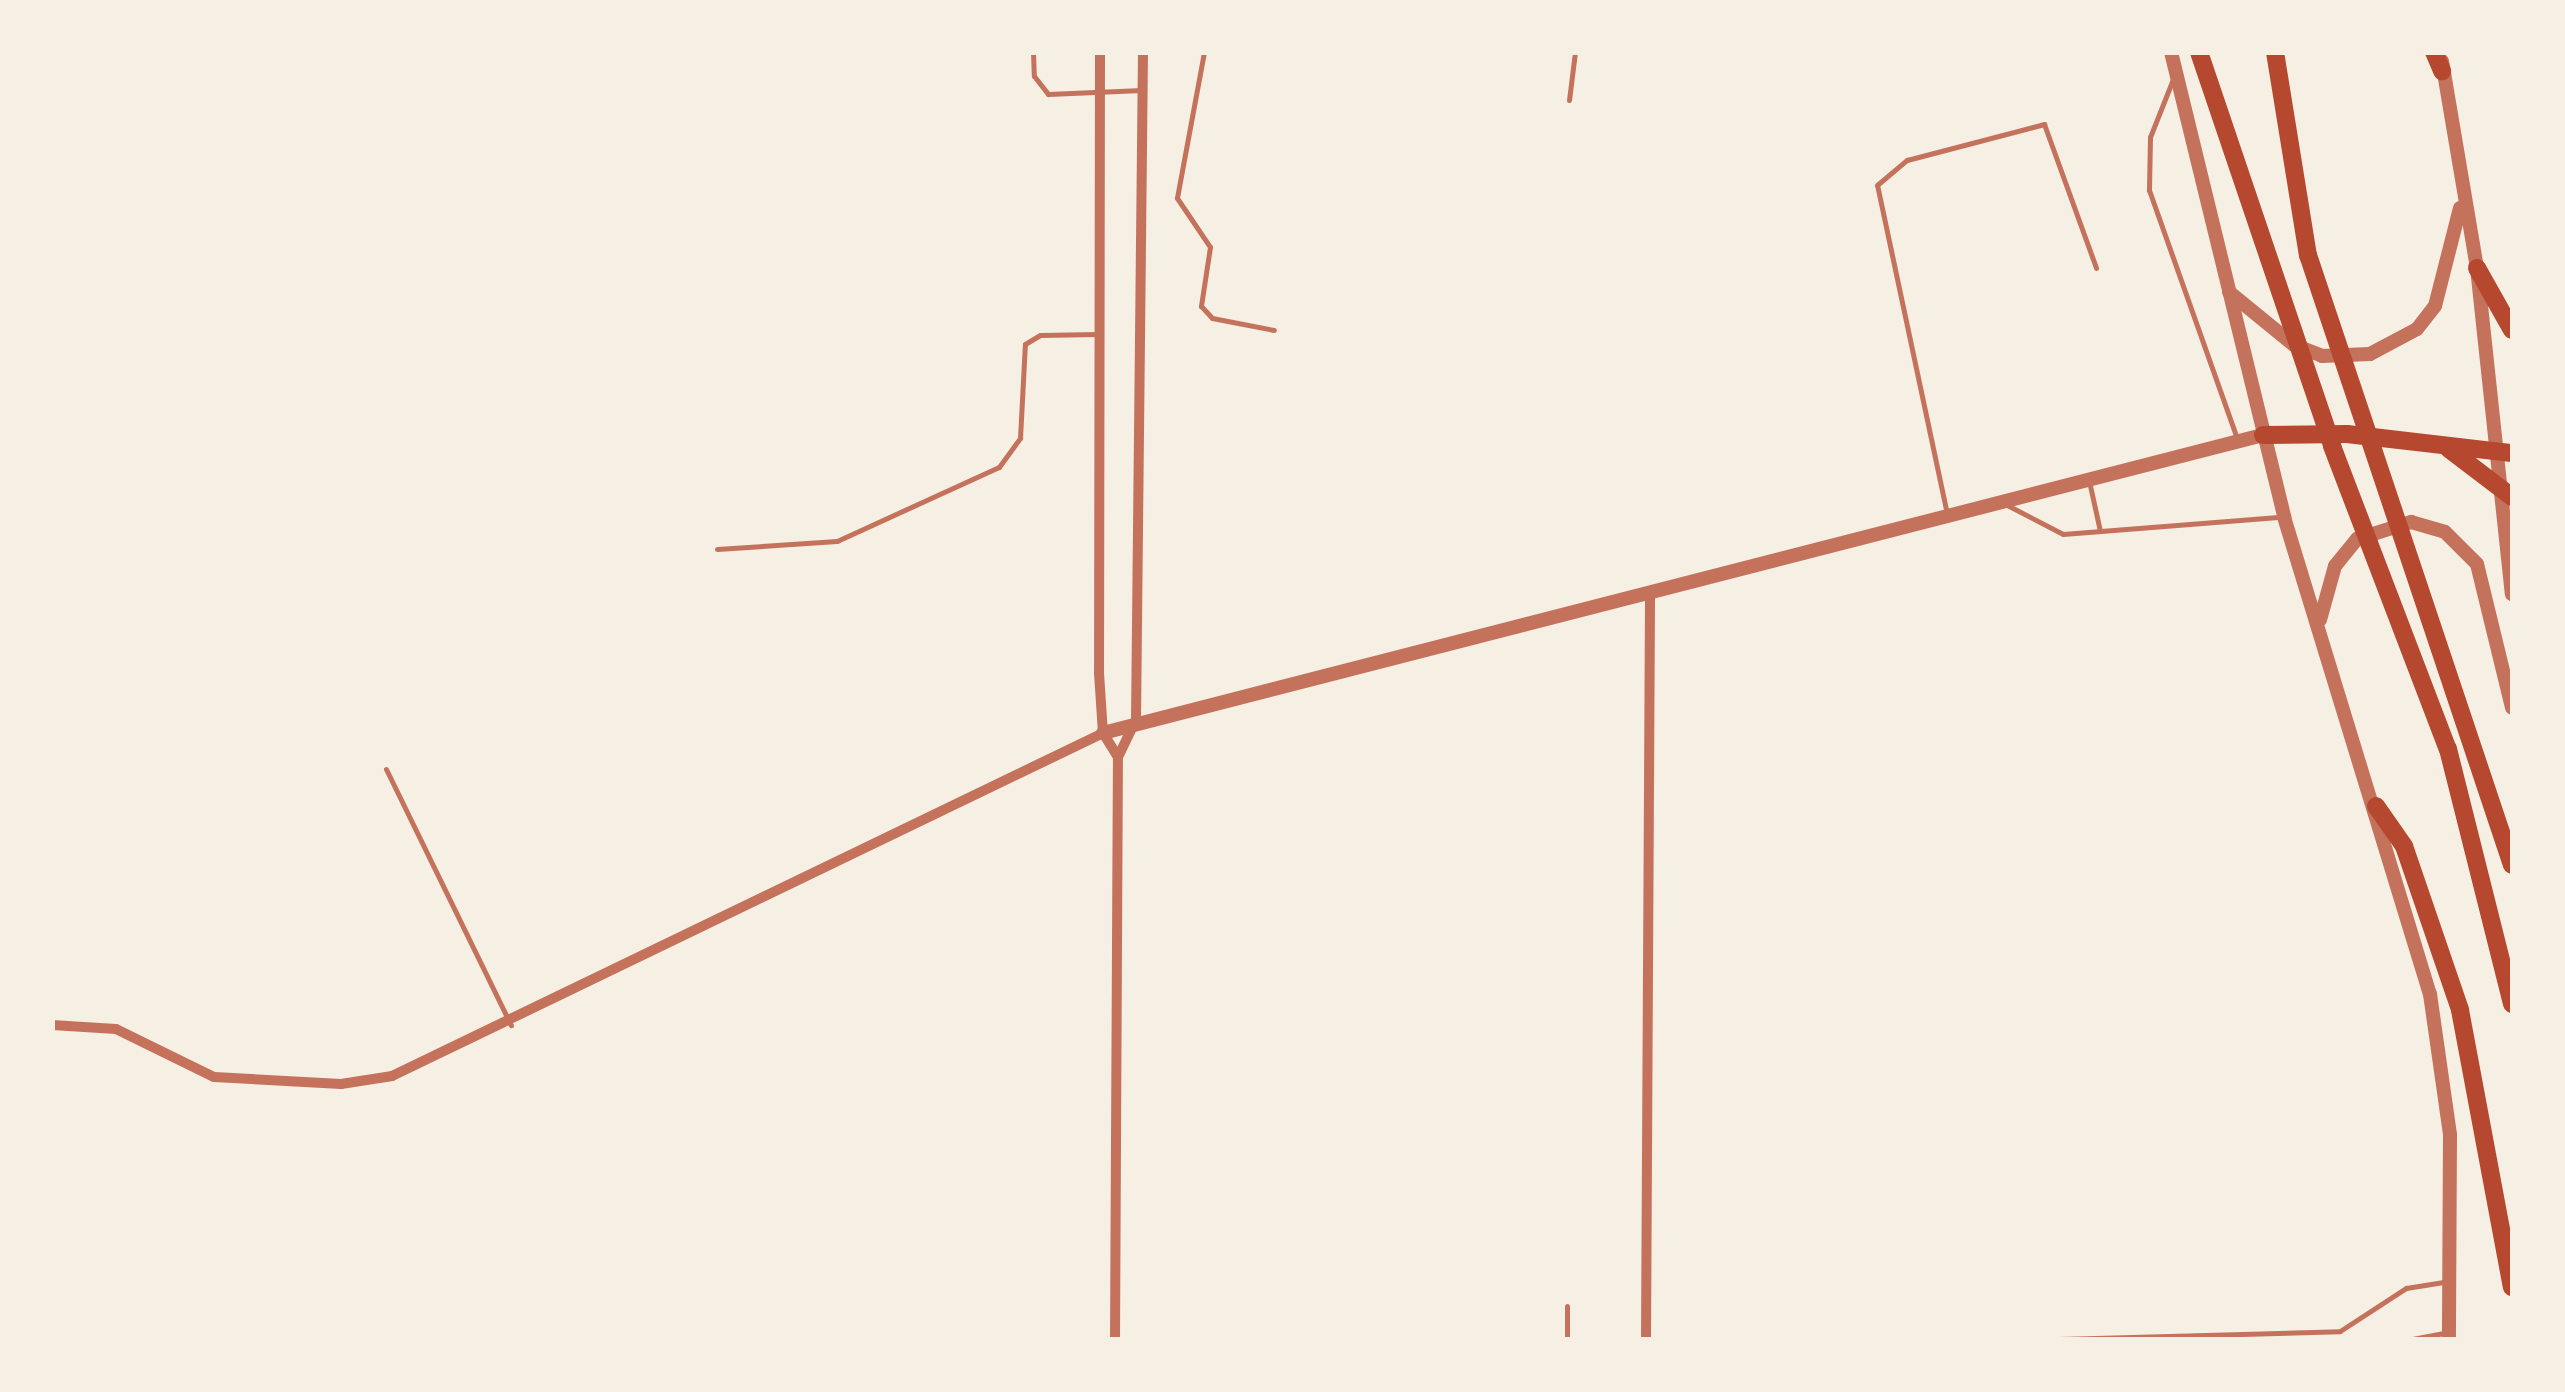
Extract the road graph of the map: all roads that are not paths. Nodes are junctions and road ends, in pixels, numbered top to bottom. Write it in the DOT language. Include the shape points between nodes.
graph roads {
  1 [pos="1033,52"];
  2 [pos="1100,52"];
  3 [pos="1142,52"];
  4 [pos="1204,52"];
  5 [pos="1575,52"];
  6 [pos="2171,52"];
  7 [pos="2199,52"];
  8 [pos="2275,52"];
  9 [pos="2439,59"];
  10 [pos="2176,72"];
  11 [pos="1142,90"];
  12 [pos="1100,93"];
  13 [pos="1569,100"];
  14 [pos="2461,194"];
  15 [pos="2096,268"];
  16 [pos="2477,268"];
  17 [pos="2225,288"];
  18 [pos="1274,330"];
  19 [pos="2512,330"];
  20 [pos="1099,334"];
  21 [pos="2263,435"];
  22 [pos="2238,442"];
  23 [pos="2449,449"];
  24 [pos="2506,451"];
  25 [pos="2089,480"];
  26 [pos="2505,494"];
  27 [pos="2004,502"];
  28 [pos="1948,517"];
  29 [pos="2284,517"];
  30 [pos="2100,531"];
  31 [pos="717,549"];
  32 [pos="1650,591"];
  33 [pos="2512,594"];
  34 [pos="2319,626"];
  35 [pos="2512,708"];
  36 [pos="1136,720"];
  37 [pos="1103,732"];
  38 [pos="1118,757"];
  39 [pos="386,769"];
  40 [pos="2376,806"];
  41 [pos="2512,866"];
  42 [pos="2512,1004"];
  43 [pos="52,1025"];
  44 [pos="511,1025"];
  45 [pos="2450,1282"];
  46 [pos="2512,1287"];
  47 [pos="1567,1306"];
  48 [pos="2449,1336"];
  49 [pos="1114,1340"];
  50 [pos="1567,1340"];
  51 [pos="1646,1340"];
  52 [pos="2024,1340"];
  53 [pos="2407,1340"];
  1 -- 12 [label="lane" via="1034,76 1048,94"];
  2 -- 12 [label="street"];
  3 -- 11 [label="street"];
  4 -- 18 [label="lane" via="1177,198 1210,247 1201,306 1212,318"];
  5 -- 13 [label="lane"];
  6 -- 10 [label="street"];
  7 -- 42 [label="highway" via="2471,820"];
  8 -- 41 [label="highway" via="2294,200 2326,312 2421,574"];
  9 -- 14 [label="street"];
  10 -- 17 [label="street"];
  10 -- 22 [label="lane" via="2150,137 2149,190"];
  11 -- 12 [label="lane"];
  11 -- 36 [label="street"];
  12 -- 20 [label="street"];
  14 -- 16 [label="street"];
  14 -- 17 [label="street" via="2446,287 2417,328 2382,350 2349,358 2308,350 2271,332"];
  15 -- 28 [label="lane" via="2044,124 1907,160 1877,184"];
  16 -- 19 [label="highway"];
  16 -- 24 [label="street"];
  17 -- 21 [label="street"];
  20 -- 31 [label="lane" via="1040,334 1025,344 1020,438 1000,468 837,541"];
  20 -- 37 [label="street"];
  21 -- 22 [label="street"];
  21 -- 23 [label="highway" via="2347,434"];
  21 -- 29 [label="street"];
  22 -- 25 [label="street"];
  23 -- 24 [label="highway"];
  23 -- 26 [label="highway"];
  24 -- 26 [label="street"];
  25 -- 27 [label="street"];
  25 -- 30 [label="lane"];
  26 -- 33 [label="street"];
  27 -- 28 [label="street"];
  27 -- 30 [label="lane" via="2044,531"];
  28 -- 32 [label="street"];
  29 -- 30 [label="lane"];
  29 -- 34 [label="street"];
  32 -- 36 [label="street"];
  32 -- 51 [label="street"];
  34 -- 35 [label="street" via="2334,566 2357,539 2411,522 2446,532 2477,564"];
  34 -- 40 [label="street"];
  36 -- 37 [label="street"];
  36 -- 38 [label="street"];
  37 -- 38 [label="street"];
  37 -- 44 [label="street"];
  38 -- 49 [label="street"];
  39 -- 44 [label="lane"];
  40 -- 45 [label="street" via="2418,946 2445,1086"];
  40 -- 46 [label="highway" via="2408,857 2460,1010"];
  43 -- 44 [label="street" via="116,1030 214,1077 342,1084 411,1070"];
  45 -- 48 [label="street"];
  45 -- 52 [label="lane" via="2406,1288 2340,1331"];
  47 -- 50 [label="lane"];
  48 -- 53 [label="lane"];
}
